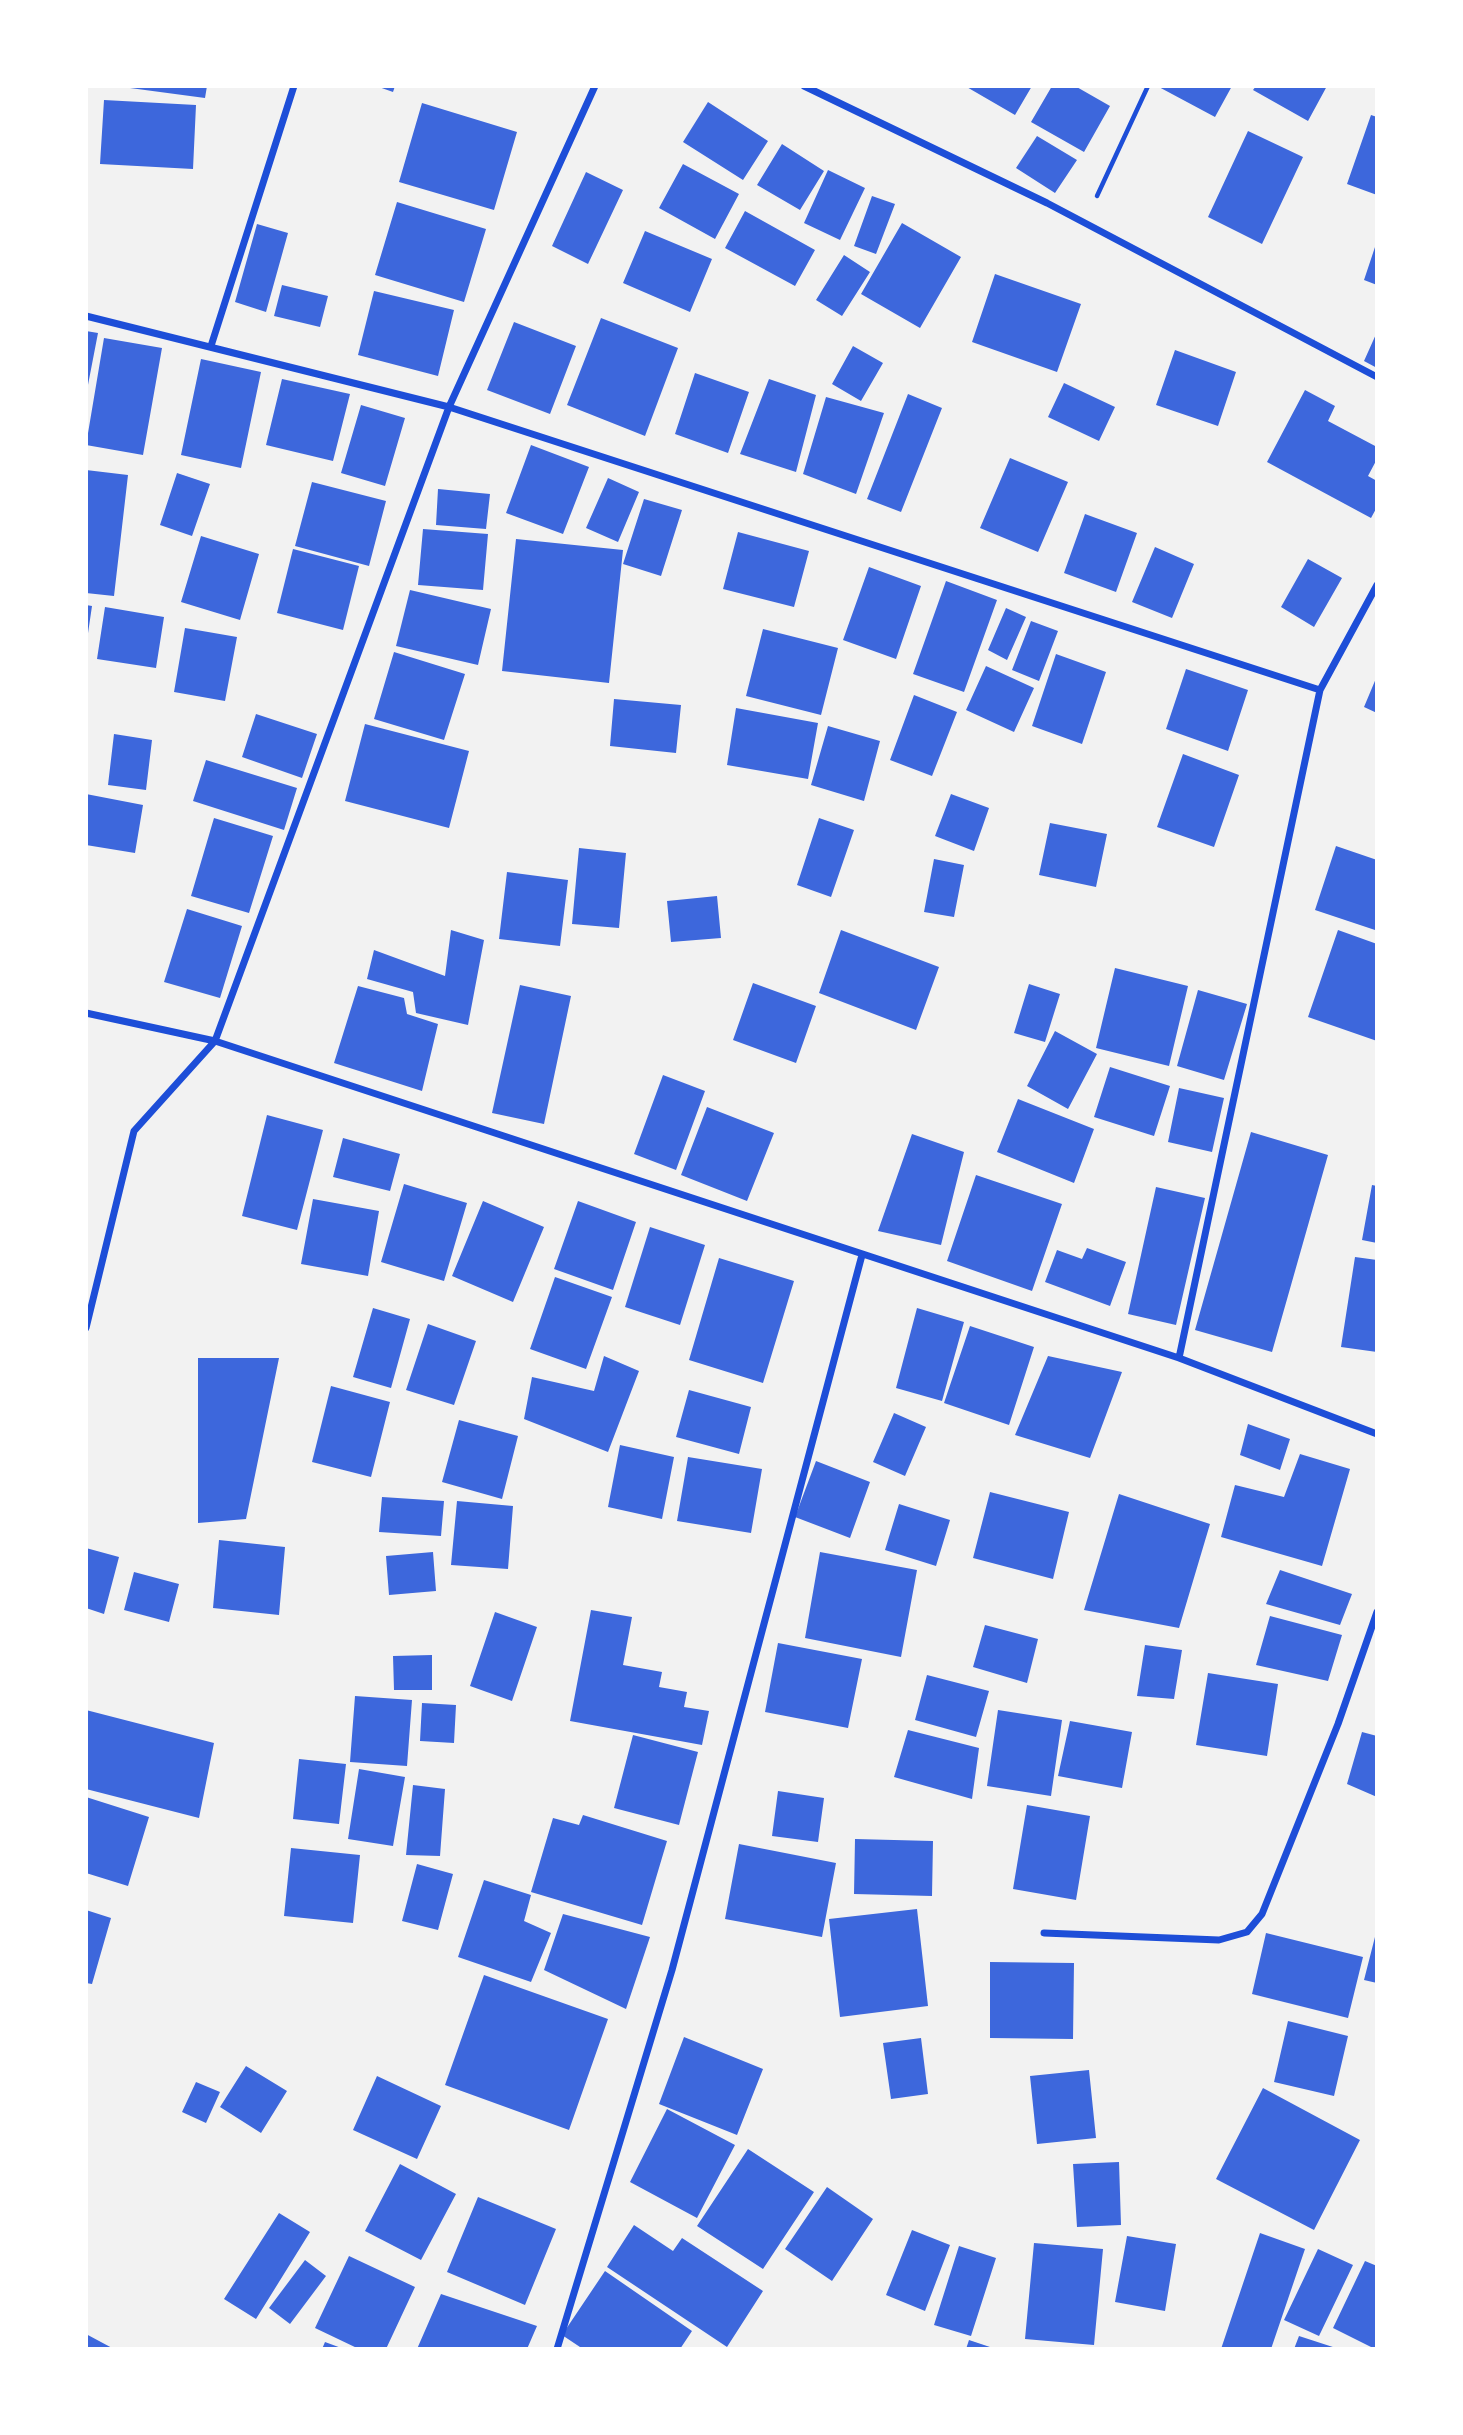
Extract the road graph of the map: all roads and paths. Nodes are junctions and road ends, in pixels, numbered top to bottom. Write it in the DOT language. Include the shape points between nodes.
graph roads {
  1 [pos="294,86"];
  2 [pos="595,86"];
  3 [pos="804,86"];
  4 [pos="1148,86"];
  5 [pos="1084,223"];
  6 [pos="86,316"];
  7 [pos="211,346"];
  8 [pos="1377,377"];
  9 [pos="449,407"];
  10 [pos="1377,585"];
  11 [pos="1320,690"];
  12 [pos="86,1013"];
  13 [pos="215,1041"];
  14 [pos="862,1255"];
  15 [pos="86,1328"];
  16 [pos="1179,1358"];
  17 [pos="1377,1434"];
  18 [pos="1377,1612"];
  19 [pos="1044,1933"];
  20 [pos="557,2349"];
  1 -- 7 [label="street"];
  2 -- 9 [label="street"];
  3 -- 5 [label="street"];
  4 -- 5 [label="path"];
  5 -- 8 [label="street"];
  6 -- 7 [label="street"];
  7 -- 9 [label="street"];
  9 -- 11 [label="street"];
  9 -- 13 [label="street"];
  10 -- 11 [label="street"];
  11 -- 16 [label="street"];
  12 -- 13 [label="street"];
  13 -- 14 [label="street"];
  13 -- 15 [label="street" via="134,1131"];
  14 -- 16 [label="street"];
  14 -- 20 [label="street" via="673,1970"];
  16 -- 17 [label="street"];
  18 -- 19 [label="street" via="1338,1724 1262,1913 1247,1932 1219,1940"];
}
